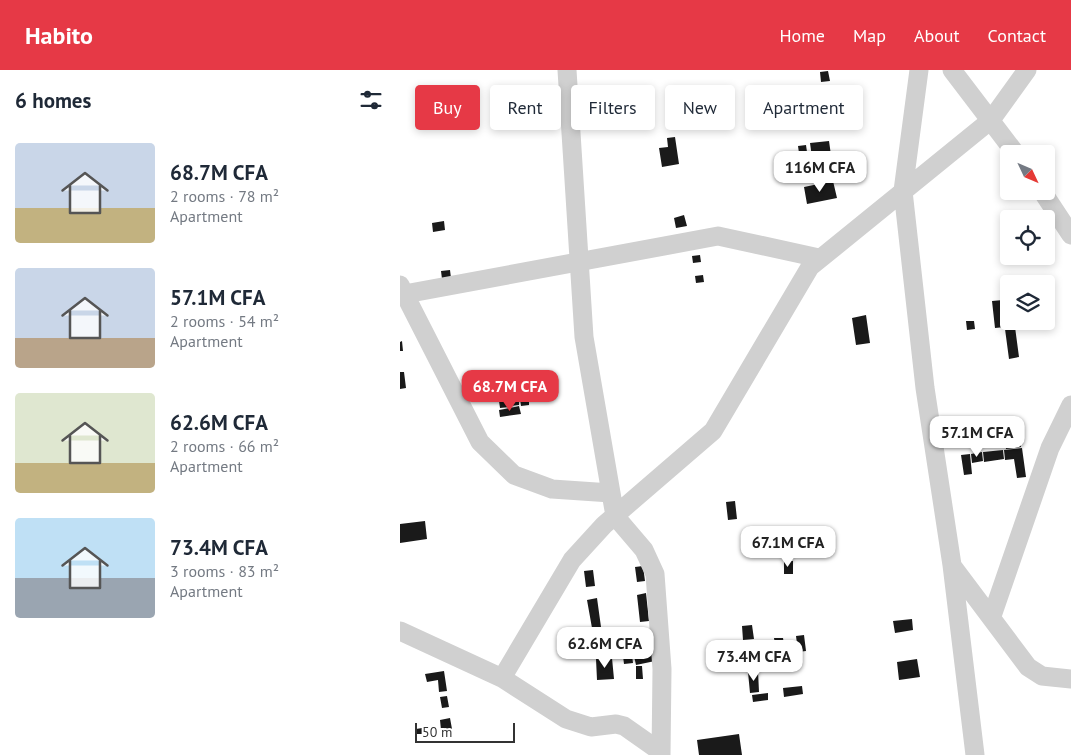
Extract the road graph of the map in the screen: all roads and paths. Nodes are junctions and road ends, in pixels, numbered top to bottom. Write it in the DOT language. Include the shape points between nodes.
graph roads {
  1 [pos="567,70"];
  2 [pos="919,70"];
  3 [pos="952,70"];
  4 [pos="1027,70"];
  5 [pos="991,120"];
  6 [pos="1009,145"];
  7 [pos="903,191"];
  8 [pos="1048,200"];
  9 [pos="1071,235"];
  10 [pos="819,258"];
  11 [pos="580,261"];
  12 [pos="402,291"];
  13 [pos="1071,405"];
  14 [pos="611,493"];
  15 [pos="615,516"];
  16 [pos="952,565"];
  17 [pos="992,616"];
  18 [pos="400,631"];
  19 [pos="502,678"];
  20 [pos="1069,681"];
  21 [pos="661,754"];
  22 [pos="975,755"];
  1 -- 11 [label="street"];
  2 -- 7 [label="street"];
  3 -- 5 [label="street"];
  4 -- 5 [label="street"];
  5 -- 6 [label="street"];
  5 -- 7 [label="street"];
  7 -- 10 [label="street"];
  7 -- 16 [label="street" via="925,388"];
  8 -- 9 [label="street"];
  10 -- 11 [label="street" via="718,236"];
  10 -- 15 [label="street" via="802,278 713,431"];
  11 -- 12 [label="street"];
  11 -- 14 [label="street" via="584,337"];
  12 -- 14 [label="street" via="480,442 514,475 552,489"];
  13 -- 17 [label="street" via="1050,448"];
  14 -- 15 [label="street"];
  15 -- 19 [label="street" via="572,560"];
  15 -- 21 [label="street" via="644,550 655,574 662,669"];
  16 -- 17 [label="street"];
  16 -- 22 [label="street"];
  17 -- 20 [label="street" via="1028,667 1042,676"];
  18 -- 19 [label="street"];
  19 -- 21 [label="street" via="566,719 591,727 624,726"];
}
